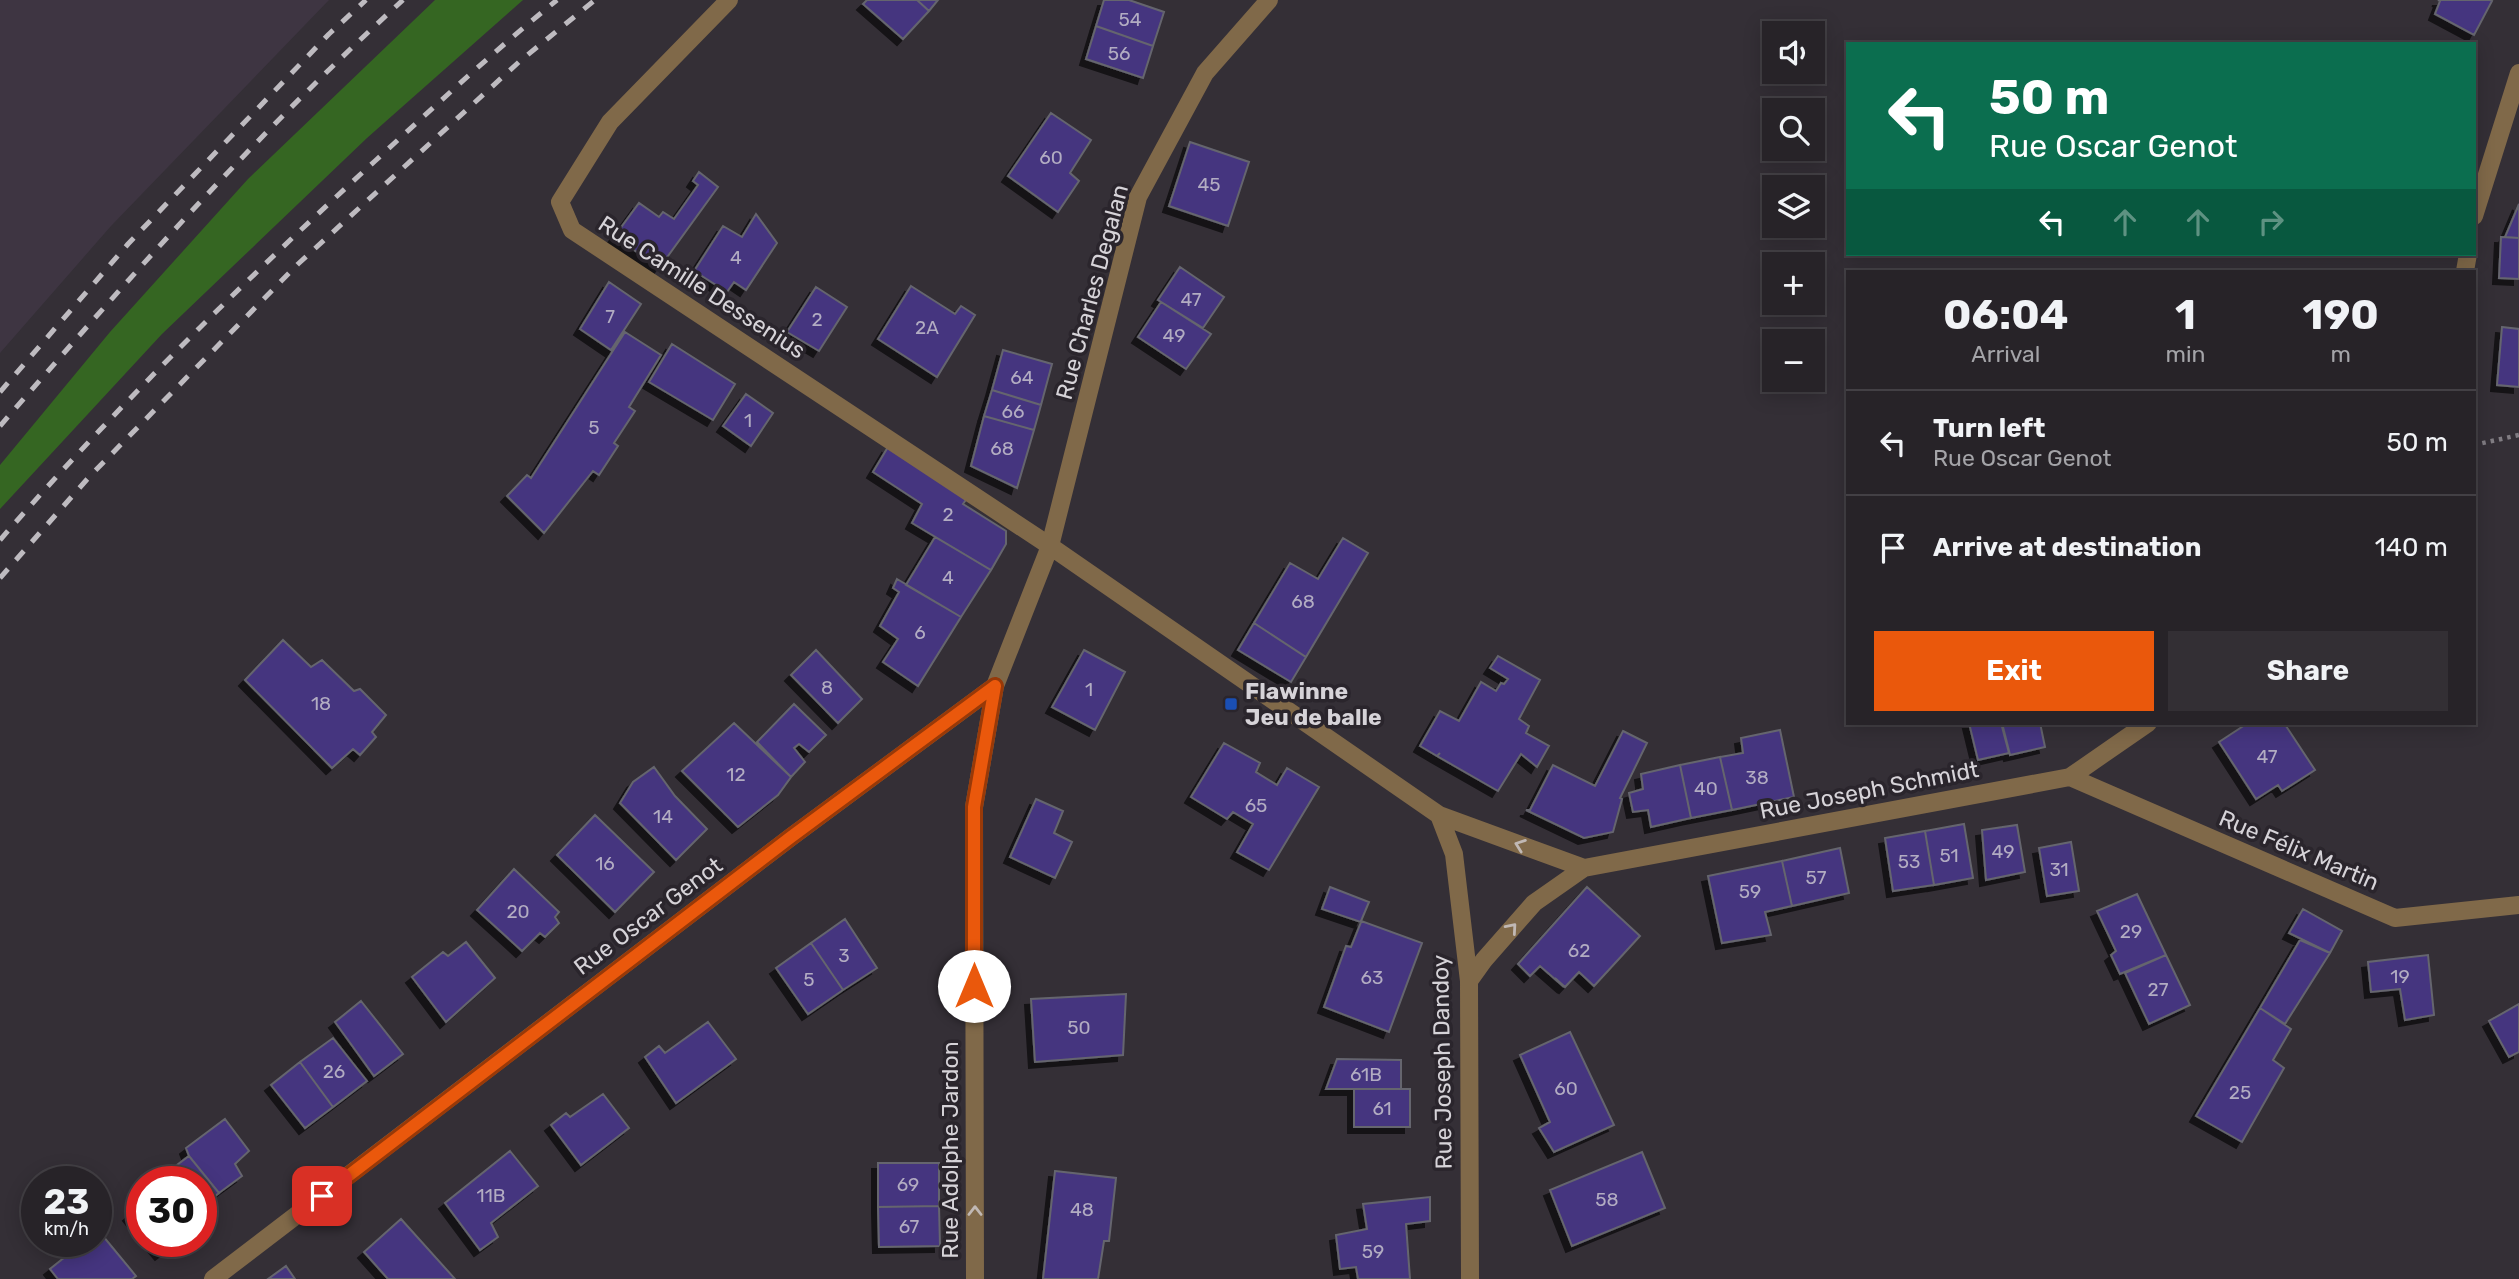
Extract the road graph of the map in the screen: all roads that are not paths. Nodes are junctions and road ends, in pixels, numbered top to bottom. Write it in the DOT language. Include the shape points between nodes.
graph roads {
  1 [pos="729,0"];
  2 [pos="1269,0"];
  3 [pos="2519,73"];
  4 [pos="2476,210"];
  5 [pos="1051,546"];
  6 [pos="995,686"];
  7 [pos="2145,725"];
  8 [pos="2070,777"];
  9 [pos="1439,815"];
  10 [pos="1584,869"];
  11 [pos="2519,905"];
  12 [pos="1469,981"];
  13 [pos="213,1279"];
  14 [pos="975,1279"];
  15 [pos="1470,1279"];
  1 -- 5 [label="street, Rue Camille Dessenius" via="610,122 560,202 572,230"];
  2 -- 5 [label="street, Rue Charles Degalan" via="1205,73 1139,197"];
  3 -- 4 [label="street"];
  5 -- 6 [label="street"];
  5 -- 9 [label="street"];
  6 -- 13 [label="street, Rue Oscar Genot"];
  14 -- 6 [label="street, Rue Adolphe Jardon, one-way" via="974,807"];
  7 -- 8 [label="street, Rue Joseph Schmidt"];
  8 -- 10 [label="street, Rue Joseph Schmidt"];
  8 -- 11 [label="street, Rue Félix Martin" via="2395,918"];
  10 -- 9 [label="street, one-way"];
  9 -- 12 [label="street, Rue Joseph Dandoy" via="1454,854"];
  12 -- 10 [label="street, one-way" via="1534,903"];
  12 -- 15 [label="street, Rue Joseph Dandoy"];
}
